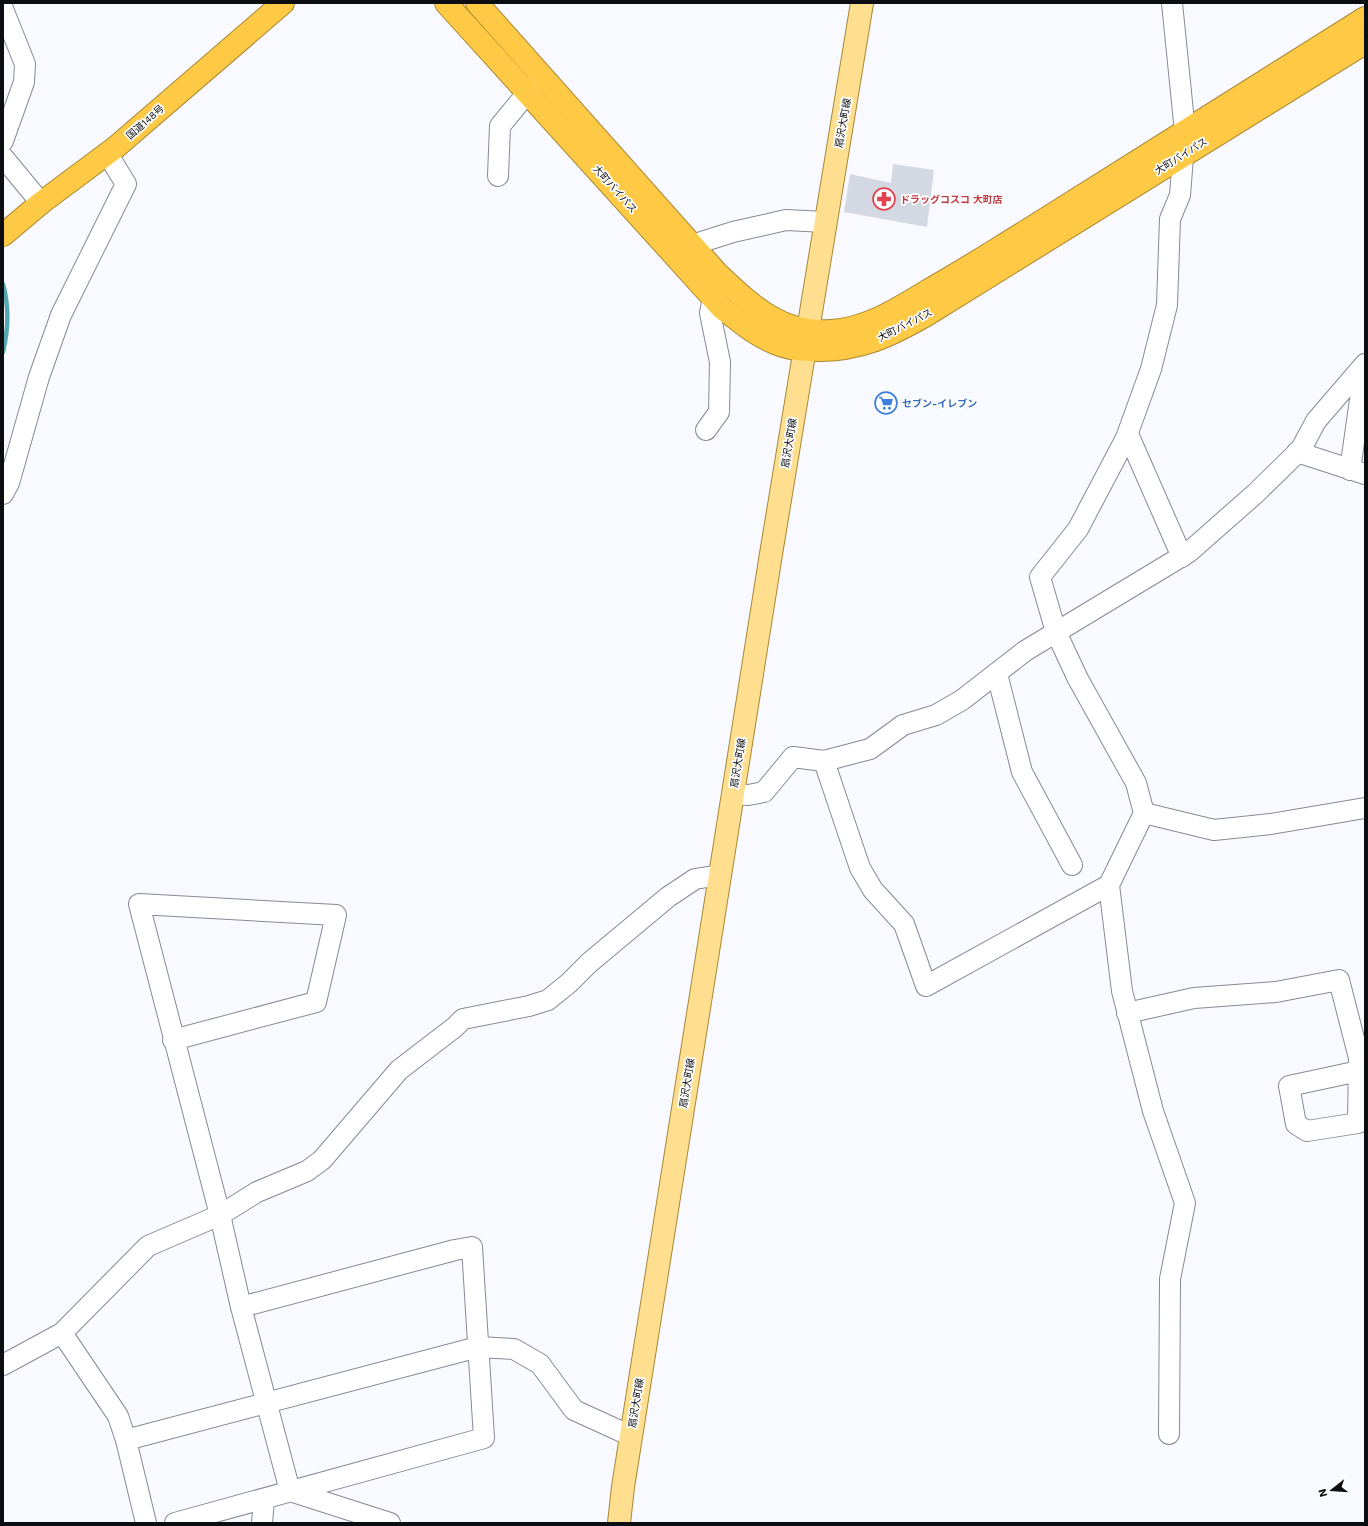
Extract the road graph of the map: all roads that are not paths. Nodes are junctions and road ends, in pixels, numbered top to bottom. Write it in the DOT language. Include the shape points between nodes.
graph roads {
  1 [pos="283,3"];
  2 [pos="446,3"];
  3 [pos="476,3"];
  4 [pos="862,3"];
  5 [pos="1172,3"];
  6 [pos="3,9"];
  7 [pos="1365,18"];
  8 [pos="1365,43"];
  9 [pos="542,76"];
  10 [pos="527,93"];
  11 [pos="1185,132"];
  12 [pos="3,142"];
  13 [pos="107,153"];
  14 [pos="1183,155"];
  15 [pos="3,157"];
  16 [pos="498,176"];
  17 [pos="41,203"];
  18 [pos="825,222"];
  19 [pos="3,235"];
  20 [pos="692,245"];
  21 [pos="713,298"];
  22 [pos="806,340"];
  23 [pos="1365,364"];
  24 [pos="706,430"];
  25 [pos="1128,434"];
  26 [pos="1297,452"];
  27 [pos="1358,472"];
  28 [pos="3,494"];
  29 [pos="1182,557"];
  30 [pos="1056,632"];
  31 [pos="997,674"];
  32 [pos="824,761"];
  33 [pos="733,794"];
  34 [pos="1365,808"];
  35 [pos="1144,812"];
  36 [pos="1072,865"];
  37 [pos="720,875"];
  38 [pos="1109,885"];
  39 [pos="1127,1013"];
  40 [pos="173,1040"];
  41 [pos="1361,1062"];
  42 [pos="220,1215"];
  43 [pos="241,1307"];
  44 [pos="62,1333"];
  45 [pos="478,1347"];
  46 [pos="3,1365"];
  47 [pos="267,1404"];
  48 [pos="1169,1434"];
  49 [pos="631,1436"];
  50 [pos="126,1440"];
  51 [pos="290,1491"];
  52 [pos="264,1499"];
  53 [pos="146,1523"];
  54 [pos="175,1523"];
  55 [pos="262,1523"];
  56 [pos="390,1523"];
  57 [pos="619,1523"];
  1 -- 13 [label="highway, 国道148号"];
  2 -- 10 [label="highway, 大町バイパス"];
  3 -- 9 [label="highway, 大町バイパス"];
  4 -- 18 [label="main road, 扇沢大町線"];
  5 -- 11 [label="street"];
  6 -- 12 [label="street" via="25,64 24,82"];
  7 -- 11 [label="highway, 大町バイパス"];
  8 -- 14 [label="highway, 大町バイパス"];
  9 -- 10 [label="street"];
  9 -- 20 [label="highway, 大町バイパス"];
  10 -- 16 [label="street" via="500,126"];
  10 -- 21 [label="highway, 大町バイパス"];
  11 -- 14 [label="street"];
  11 -- 22 [label="highway, 大町バイパス" via="886,316 853,328"];
  13 -- 17 [label="highway, 国道148号"];
  13 -- 28 [label="street" via="126,184 61,315 39,377 9,483"];
  14 -- 22 [label="highway, 大町バイパス" via="900,330 846,349"];
  14 -- 25 [label="street" via="1180,195 1170,219 1167,305 1151,369"];
  15 -- 17 [label="street"];
  17 -- 19 [label="highway, 国道148号"];
  18 -- 20 [label="street" via="786,220 733,232"];
  18 -- 22 [label="main road, 扇沢大町線"];
  20 -- 22 [label="highway, 大町バイパス" via="749,304 792,327"];
  21 -- 22 [label="highway, 大町バイパス" via="745,327 764,338 788,348"];
  21 -- 24 [label="street" via="710,314 720,362 719,412"];
  22 -- 33 [label="main road, 扇沢大町線"];
  23 -- 26 [label="street" via="1316,421"];
  23 -- 27 [label="street"];
  25 -- 29 [label="street"];
  25 -- 30 [label="street" via="1078,529 1040,577"];
  26 -- 27 [label="street"];
  26 -- 29 [label="street" via="1256,493"];
  29 -- 30 [label="street"];
  30 -- 31 [label="street" via="1025,651"];
  30 -- 35 [label="street" via="1078,679 1136,783"];
  31 -- 32 [label="street" via="962,700 936,715 903,725 870,749"];
  31 -- 36 [label="street" via="1022,772"];
  32 -- 33 [label="street" via="793,757 764,792"];
  32 -- 38 [label="street" via="860,868 873,890 904,924 926,986"];
  33 -- 37 [label="main road, 扇沢大町線"];
  34 -- 35 [label="street" via="1271,824 1214,830"];
  35 -- 38 [label="street"];
  37 -- 42 [label="street" via="695,879 668,897 548,1000 463,1019 399,1070 322,1160 307,1171 257,1192"];
  37 -- 49 [label="main road, 扇沢大町線"];
  38 -- 39 [label="street"];
  39 -- 41 [label="street" via="1194,998 1276,992 1339,980"];
  39 -- 48 [label="street" via="1153,1111 1185,1203 1170,1279"];
  40 -- 40 [label="street" via="139,904 336,915 316,1002"];
  40 -- 42 [label="street"];
  42 -- 43 [label="street"];
  42 -- 44 [label="street" via="148,1246"];
  43 -- 45 [label="street" via="472,1247"];
  43 -- 47 [label="street"];
  44 -- 46 [label="street"];
  44 -- 50 [label="street" via="118,1416"];
  45 -- 47 [label="street"];
  45 -- 49 [label="street" via="514,1349 540,1364 574,1410"];
  45 -- 51 [label="street" via="484,1438"];
  47 -- 50 [label="street"];
  47 -- 51 [label="street"];
  49 -- 57 [label="main road, 扇沢大町線"];
  50 -- 53 [label="street"];
  51 -- 52 [label="street"];
  51 -- 56 [label="street"];
  52 -- 54 [label="street"];
  52 -- 55 [label="street"];
}
